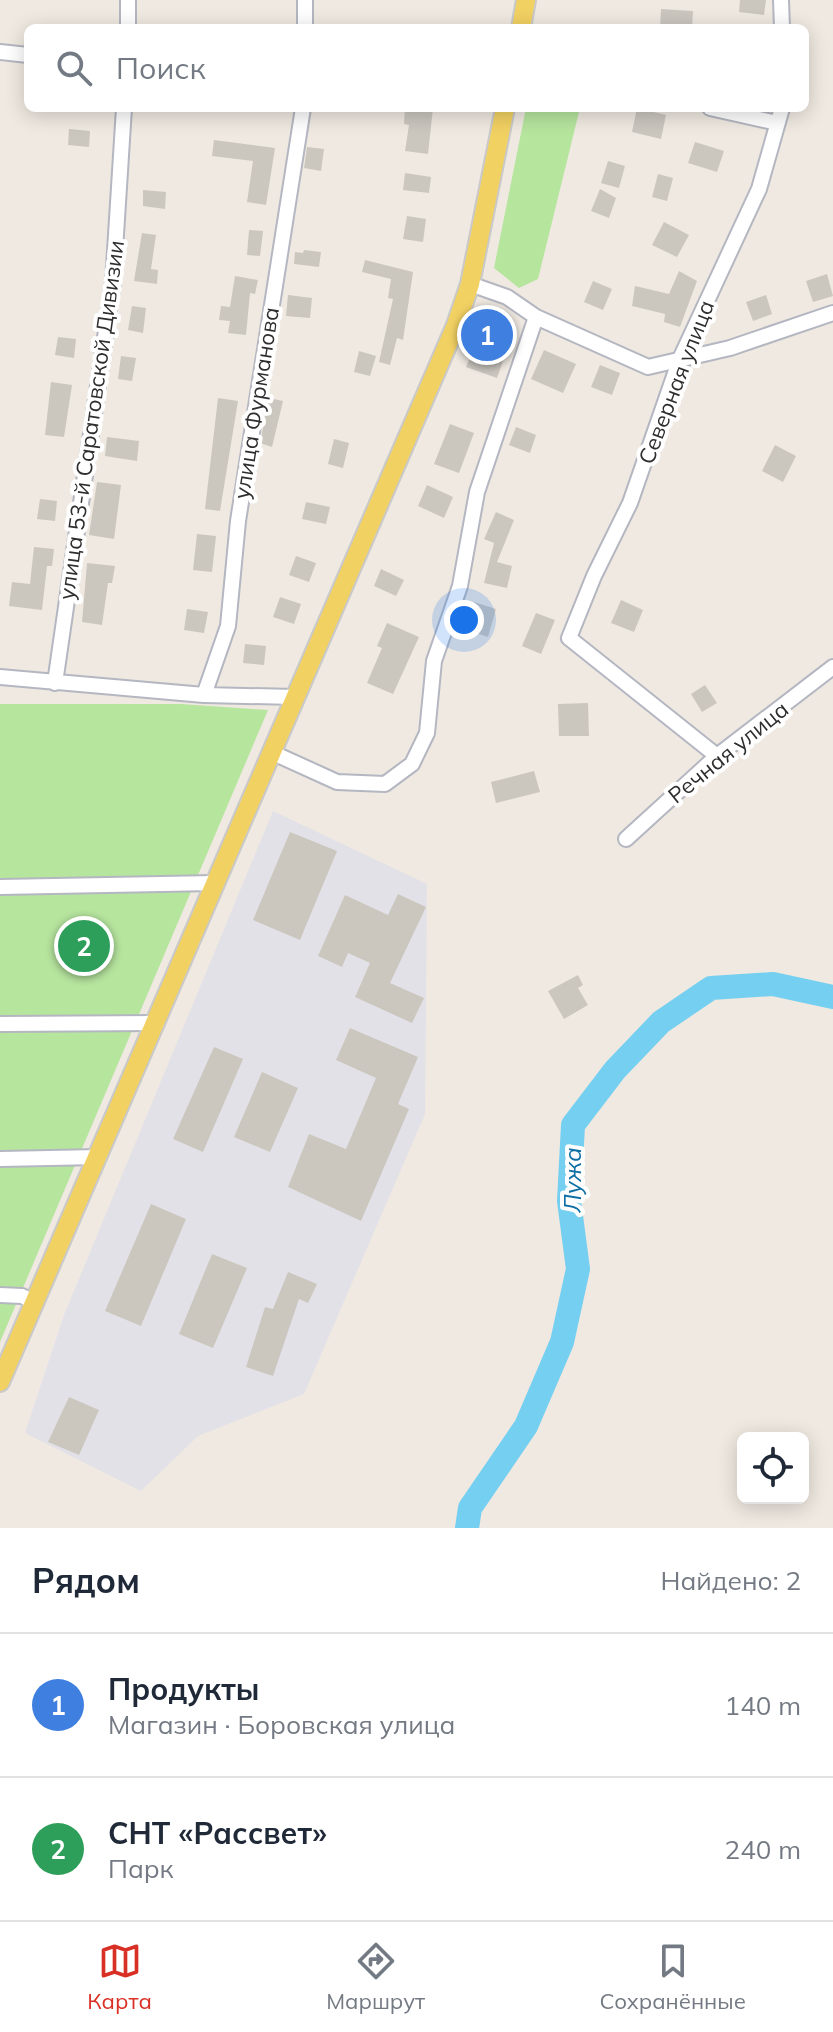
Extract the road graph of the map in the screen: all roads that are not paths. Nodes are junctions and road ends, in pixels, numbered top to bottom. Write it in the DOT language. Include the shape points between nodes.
graph roads {
  1 [pos="128,0"];
  2 [pos="305,0"];
  3 [pos="526,0"];
  4 [pos="781,0"];
  5 [pos="128,24"];
  6 [pos="305,24"];
  7 [pos="522,24"];
  8 [pos="782,24"];
  9 [pos="0,52"];
  10 [pos="24,55"];
  11 [pos="124,112"];
  12 [pos="302,112"];
  13 [pos="504,112"];
  14 [pos="728,112"];
  15 [pos="781,112"];
  16 [pos="777,123"];
  17 [pos="470,284"];
  18 [pos="833,313"];
  19 [pos="536,317"];
  20 [pos="680,359"];
  21 [pos="833,667"];
  22 [pos="0,677"];
  23 [pos="55,683"];
  24 [pos="204,695"];
  25 [pos="296,697"];
  26 [pos="271,752"];
  27 [pos="717,756"];
  28 [pos="626,839"];
  29 [pos="215,883"];
  30 [pos="0,887"];
  31 [pos="157,1023"];
  32 [pos="0,1024"];
  33 [pos="99,1157"];
  34 [pos="0,1159"];
  35 [pos="0,1295"];
  36 [pos="32,1301"];
  37 [pos="0,1382"];
  1 -- 5 [label="street"];
  2 -- 6 [label="street"];
  3 -- 7 [label="main road"];
  4 -- 8 [label="street"];
  9 -- 10 [label="street"];
  11 -- 23 [label="street, улица 53-й Саратовской Дивизии" via="113,282"];
  12 -- 24 [label="street, улица Фурманова" via="240,505 228,626"];
  13 -- 17 [label="main road"];
  14 -- 16 [label="street"];
  15 -- 16 [label="street, Северная улица"];
  16 -- 20 [label="street, Северная улица" via="759,189"];
  17 -- 19 [label="street" via="507,297"];
  17 -- 25 [label="main road"];
  18 -- 20 [label="street"];
  19 -- 20 [label="street" via="648,367"];
  19 -- 26 [label="street" via="477,492 460,586 434,661 427,733 412,764 385,784 337,782"];
  20 -- 27 [label="street, Северная улица" via="630,503 569,638"];
  21 -- 27 [label="street, Речная улица"];
  22 -- 23 [label="street"];
  23 -- 24 [label="street"];
  24 -- 25 [label="street"];
  25 -- 26 [label="main road"];
  26 -- 29 [label="main road"];
  27 -- 28 [label="street, Речная улица"];
  29 -- 30 [label="street"];
  29 -- 31 [label="main road"];
  31 -- 32 [label="street"];
  31 -- 33 [label="main road"];
  33 -- 34 [label="street"];
  33 -- 36 [label="main road"];
  35 -- 36 [label="street"];
  36 -- 37 [label="main road"];
}
